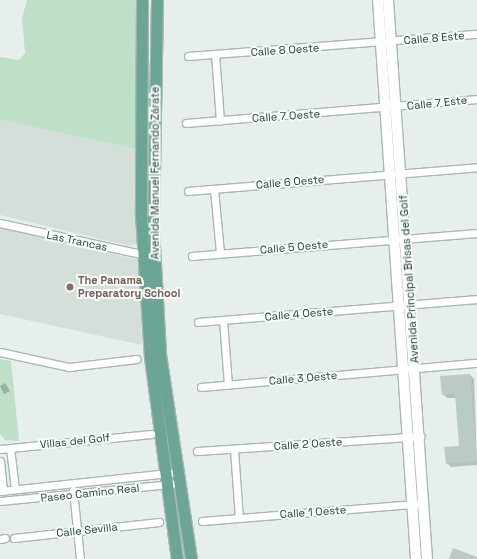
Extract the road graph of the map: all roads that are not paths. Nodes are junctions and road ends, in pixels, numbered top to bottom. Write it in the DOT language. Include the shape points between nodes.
graph roads {
  1 [pos="142,0"];
  2 [pos="157,0"];
  3 [pos="378,0"];
  4 [pos="388,0"];
  5 [pos="477,34"];
  6 [pos="387,43"];
  7 [pos="215,54"];
  8 [pos="188,56"];
  9 [pos="477,99"];
  10 [pos="392,108"];
  11 [pos="220,121"];
  12 [pos="186,123"];
  13 [pos="477,166"];
  14 [pos="396,172"];
  15 [pos="214,189"];
  16 [pos="188,191"];
  17 [pos="0,223"];
  18 [pos="477,233"];
  19 [pos="401,238"];
  20 [pos="220,253"];
  21 [pos="149,255"];
  22 [pos="192,256"];
  23 [pos="477,299"];
  24 [pos="406,305"];
  25 [pos="223,320"];
  26 [pos="198,322"];
  27 [pos="0,352"];
  28 [pos="137,359"];
  29 [pos="477,363"];
  30 [pos="410,369"];
  31 [pos="228,385"];
  32 [pos="200,387"];
  33 [pos="151,434"];
  34 [pos="415,437"];
  35 [pos="4,447"];
  36 [pos="234,449"];
  37 [pos="197,451"];
  38 [pos="0,461"];
  39 [pos="173,478"];
  40 [pos="72,483"];
  41 [pos="14,489"];
  42 [pos="2,491"];
  43 [pos="74,494"];
  44 [pos="0,501"];
  45 [pos="419,504"];
  46 [pos="239,518"];
  47 [pos="202,521"];
  48 [pos="159,522"];
  49 [pos="77,531"];
  50 [pos="14,538"];
  51 [pos="80,559"];
  52 [pos="177,559"];
  53 [pos="191,559"];
  54 [pos="416,559"];
  55 [pos="426,559"];
  1 -- 21 [label="main road, Avenida Manuel Fernando Zárate"];
  2 -- 21 [label="main road, Avenida Manuel Fernando Zárate"];
  3 -- 6 [label="street, Avenida Principal Brisas del Golf"];
  4 -- 6 [label="street, Avenida Principal Brisas del Golf"];
  5 -- 6 [label="street, Calle 8 Este"];
  6 -- 7 [label="street, Calle 8 Oeste"];
  6 -- 10 [label="street, Avenida Principal Brisas del Golf"];
  7 -- 8 [label="street, Calle 8 Oeste"];
  7 -- 11 [label="street"];
  9 -- 10 [label="street, Calle 7 Este"];
  10 -- 11 [label="street, Calle 7 Oeste"];
  10 -- 14 [label="street, Avenida Principal Brisas del Golf"];
  11 -- 12 [label="street, Calle 7 Oeste"];
  13 -- 14 [label="street, Calle 6 Oeste"];
  14 -- 15 [label="street, Calle 6 Oeste"];
  14 -- 19 [label="street, Avenida Principal Brisas del Golf"];
  15 -- 16 [label="street, Calle 6 Oeste"];
  15 -- 20 [label="street"];
  17 -- 21 [label="street, Las Trancas"];
  18 -- 19 [label="street, Calle 5 Oeste"];
  19 -- 20 [label="street, Calle 5 Oeste"];
  19 -- 24 [label="street, Avenida Principal Brisas del Golf"];
  20 -- 22 [label="street, Calle 5 Oeste"];
  21 -- 39 [label="main road, Avenida Manuel Fernando Zárate" via="150,357"];
  23 -- 24 [label="street, Calle 4 Oeste"];
  24 -- 25 [label="street, Calle 4 Oeste"];
  24 -- 30 [label="street, Avenida Principal Brisas del Golf"];
  25 -- 26 [label="street, Calle 4 Oeste"];
  25 -- 31 [label="street"];
  27 -- 28 [label="street" via="69,367"];
  29 -- 30 [label="street, Calle 3 Oeste"];
  30 -- 31 [label="street, Calle 3 Oeste"];
  30 -- 34 [label="street, Avenida Principal Brisas del Golf"];
  31 -- 32 [label="street, Calle 3 Oeste"];
  33 -- 35 [label="street, Villas del Golf"];
  34 -- 36 [label="street, Calle 2 Oeste"];
  34 -- 45 [label="street, Avenida Principal Brisas del Golf"];
  35 -- 41 [label="street"];
  36 -- 37 [label="street, Calle 2 Oeste"];
  36 -- 46 [label="street"];
  38 -- 42 [label="street"];
  39 -- 40 [label="street, Paseo Camino Real"];
  39 -- 43 [label="street, Paseo Camino Real"];
  39 -- 52 [label="main road, Avenida Manuel Fernando Zárate"];
  39 -- 53 [label="main road, Avenida Manuel Fernando Zárate"];
  40 -- 41 [label="street, Paseo Camino Real"];
  40 -- 43 [label="street"];
  41 -- 42 [label="street, Paseo Camino Real"];
  43 -- 44 [label="street, Paseo Camino Real"];
  43 -- 49 [label="street"];
  45 -- 46 [label="street, Calle 1 Oeste"];
  45 -- 54 [label="street, Avenida Principal Brisas del Golf"];
  45 -- 55 [label="street, Avenida Principal Brisas del Golf"];
  46 -- 47 [label="street, Calle 1 Oeste"];
  48 -- 49 [label="street, Calle Sevilla"];
  49 -- 50 [label="street, Calle Sevilla"];
  49 -- 51 [label="street"];
}
